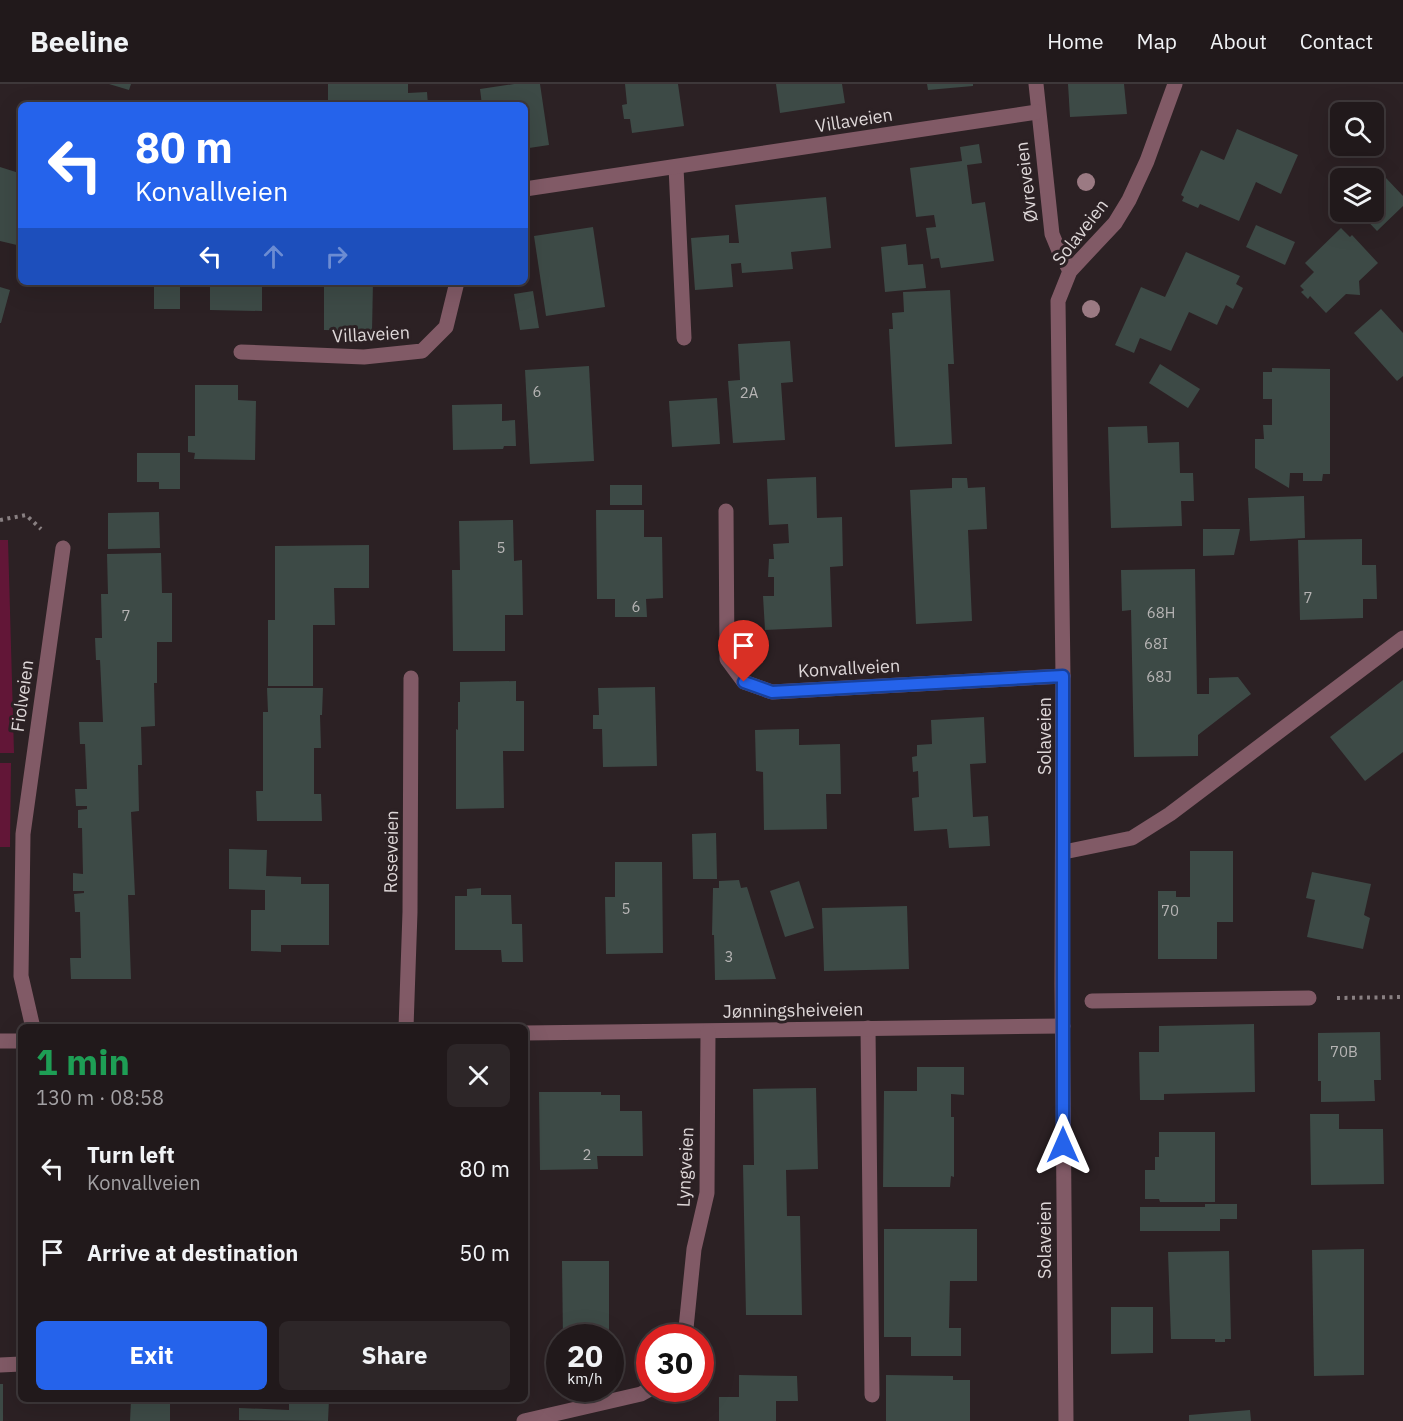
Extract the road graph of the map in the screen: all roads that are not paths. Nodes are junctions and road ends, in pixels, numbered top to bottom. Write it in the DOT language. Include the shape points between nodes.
graph roads {
  1 [pos="1036,84"];
  2 [pos="1175,84"];
  3 [pos="1037,112"];
  4 [pos="676,167"];
  5 [pos="528,189"];
  6 [pos="1070,271"];
  7 [pos="456,285"];
  8 [pos="684,338"];
  9 [pos="241,352"];
  10 [pos="726,511"];
  11 [pos="63,548"];
  12 [pos="1403,638"];
  13 [pos="1063,676"];
  14 [pos="411,678"];
  15 [pos="1064,852"];
  16 [pos="1309,998"];
  17 [pos="1092,1001"];
  18 [pos="32,1024"];
  19 [pos="406,1024"];
  20 [pos="1063,1026"];
  21 [pos="868,1028"];
  22 [pos="708,1032"];
  23 [pos="528,1033"];
  24 [pos="0,1041"];
  25 [pos="18,1041"];
  26 [pos="686,1324"];
  27 [pos="18,1364"];
  28 [pos="0,1365"];
  29 [pos="636,1395"];
  30 [pos="872,1395"];
  31 [pos="524,1421"];
  32 [pos="1066,1421"];
  1 -- 3 [label="street, Øvreveien"];
  2 -- 6 [label="street, Solaveien" via="1129,200 1115,223"];
  3 -- 4 [label="street, Villaveien"];
  3 -- 6 [label="street, Øvreveien" via="1052,234"];
  4 -- 5 [label="street, Villaveien"];
  4 -- 8 [label="street"];
  6 -- 13 [label="street, Solaveien" via="1058,301"];
  7 -- 9 [label="street, Villaveien" via="446,327 422,351 364,357"];
  10 -- 13 [label="street, Konvallveien" via="727,659 744,682 772,692"];
  11 -- 18 [label="street, Fiolveien" via="23,834 21,976"];
  12 -- 15 [label="street" via="1170,814 1132,838"];
  13 -- 15 [label="street, Solaveien"];
  14 -- 19 [label="street, Roseveien"];
  15 -- 20 [label="street, Solaveien"];
  16 -- 17 [label="street"];
  20 -- 21 [label="street, Jønningsheiveien"];
  20 -- 32 [label="street, Solaveien"];
  21 -- 22 [label="street, Jønningsheiveien"];
  21 -- 30 [label="street"];
  22 -- 23 [label="street, Jønningsheiveien"];
  22 -- 26 [label="street, Lyngveien" via="707,1192 694,1249"];
  24 -- 25 [label="street"];
  27 -- 28 [label="street"];
  29 -- 31 [label="street"];
}
